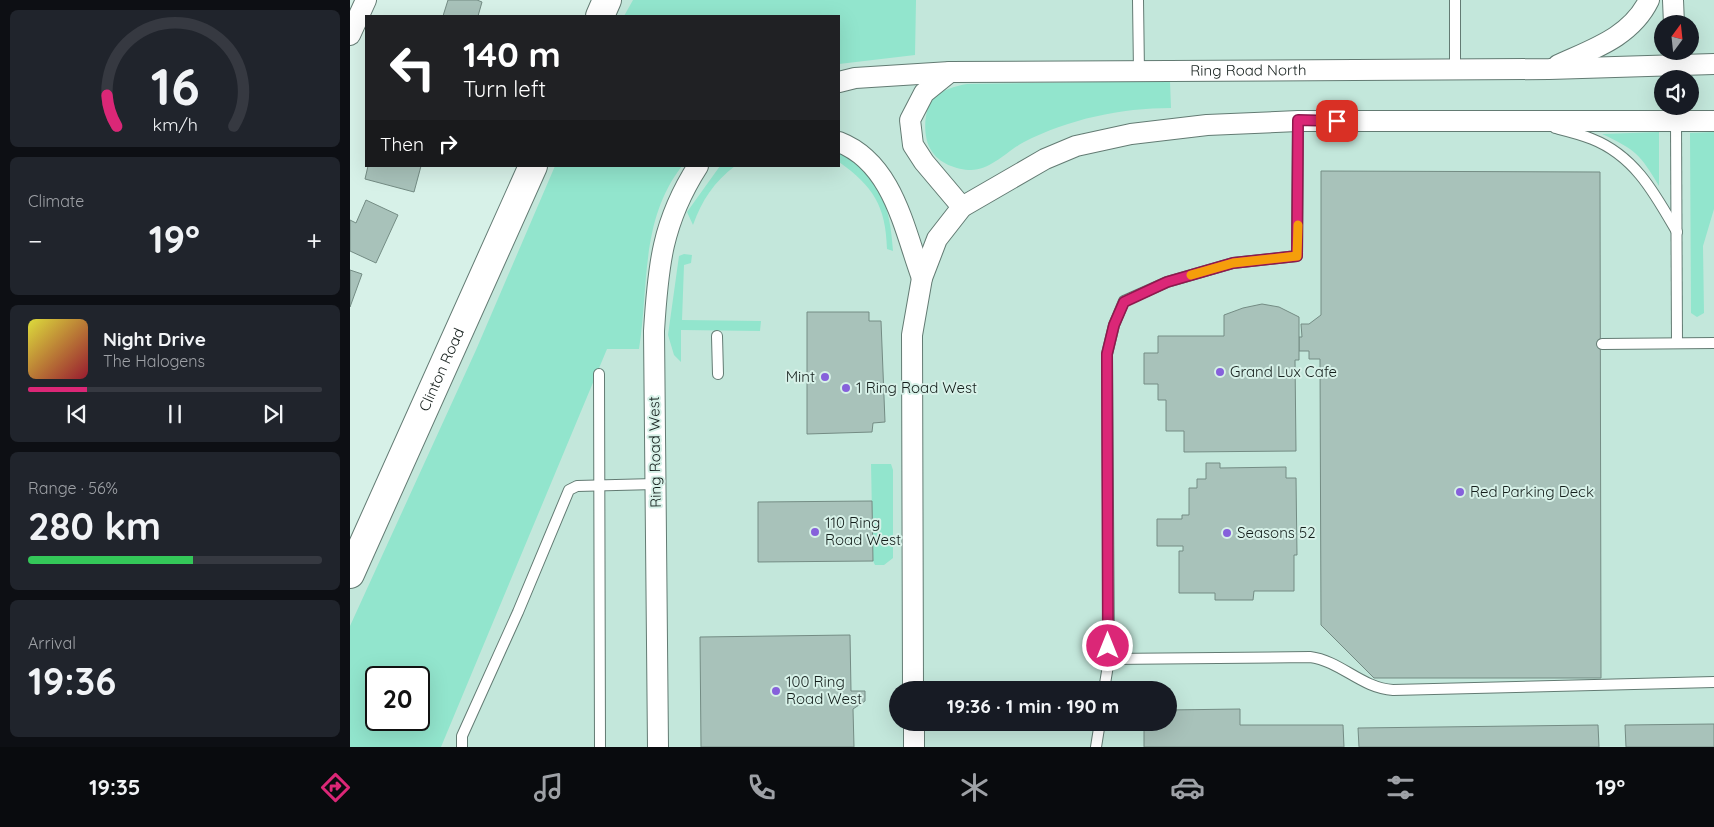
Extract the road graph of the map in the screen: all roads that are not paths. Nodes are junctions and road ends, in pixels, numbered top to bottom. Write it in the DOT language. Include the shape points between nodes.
graph roads {
  1 [pos="366,0"];
  2 [pos="607,0"];
  3 [pos="1138,0"];
  4 [pos="1455,0"];
  5 [pos="1649,0"];
  6 [pos="1673,0"];
  7 [pos="600,15"];
  8 [pos="1674,15"];
  9 [pos="350,35"];
  10 [pos="1714,64"];
  11 [pos="1675,65"];
  12 [pos="1549,69"];
  13 [pos="1455,70"];
  14 [pos="950,72"];
  15 [pos="1139,72"];
  16 [pos="840,82"];
  17 [pos="1655,115"];
  18 [pos="1676,115"];
  19 [pos="1681,115"];
  20 [pos="1298,120"];
  21 [pos="1530,121"];
  22 [pos="1714,121"];
  23 [pos="840,142"];
  24 [pos="533,167"];
  25 [pos="697,167"];
  26 [pos="962,207"];
  27 [pos="1677,232"];
  28 [pos="922,278"];
  29 [pos="717,336"];
  30 [pos="1677,343"];
  31 [pos="1714,343"];
  32 [pos="1602,344"];
  33 [pos="599,374"];
  34 [pos="718,374"];
  35 [pos="655,484"];
  36 [pos="600,486"];
  37 [pos="350,574"];
  38 [pos="1108,659"];
  39 [pos="913,681"];
  40 [pos="1105,681"];
  41 [pos="1714,682"];
  42 [pos="914,731"];
  43 [pos="1099,731"];
  44 [pos="462,747"];
  45 [pos="600,747"];
  46 [pos="658,747"];
  47 [pos="914,747"];
  48 [pos="1096,747"];
  1 -- 9 [label="street"];
  2 -- 7 [label="main road"];
  3 -- 15 [label="lane"];
  4 -- 13 [label="lane"];
  5 -- 12 [label="street" via="1638,18 1618,36"];
  6 -- 8 [label="street"];
  10 -- 11 [label="street, Ring Road North"];
  11 -- 12 [label="street, Ring Road North"];
  12 -- 13 [label="street, Ring Road North"];
  13 -- 15 [label="street, Ring Road North"];
  14 -- 15 [label="street, Ring Road North"];
  14 -- 16 [label="street"];
  14 -- 26 [label="street" via="924,93 910,120 913,144"];
  17 -- 21 [label="street"];
  18 -- 27 [label="lane"];
  19 -- 22 [label="street"];
  20 -- 21 [label="street"];
  20 -- 26 [label="street" via="1131,134 1076,146 1045,159"];
  20 -- 38 [label="lane" via="1297,256 1233,263 1167,282 1124,302 1114,325 1107,354"];
  21 -- 27 [label="lane" via="1592,138 1613,149 1649,184"];
  23 -- 28 [label="street" via="875,168 892,193"];
  24 -- 37 [label="main road, Clinton Road"];
  25 -- 35 [label="street, Ring Road West" via="682,191 663,242 654,331"];
  26 -- 28 [label="street" via="937,239"];
  27 -- 30 [label="lane"];
  28 -- 39 [label="street" via="912,335 911,375"];
  29 -- 34 [label="lane"];
  30 -- 31 [label="lane"];
  30 -- 32 [label="lane"];
  33 -- 36 [label="lane"];
  35 -- 36 [label="lane"];
  35 -- 46 [label="street, Ring Road West"];
  36 -- 44 [label="lane" via="577,486 569,490 563,501 462,736"];
  36 -- 45 [label="lane"];
  38 -- 40 [label="lane"];
  38 -- 41 [label="lane" via="1321,658 1364,683 1393,690"];
  42 -- 47 [label="street"];
  43 -- 48 [label="lane"];
}
